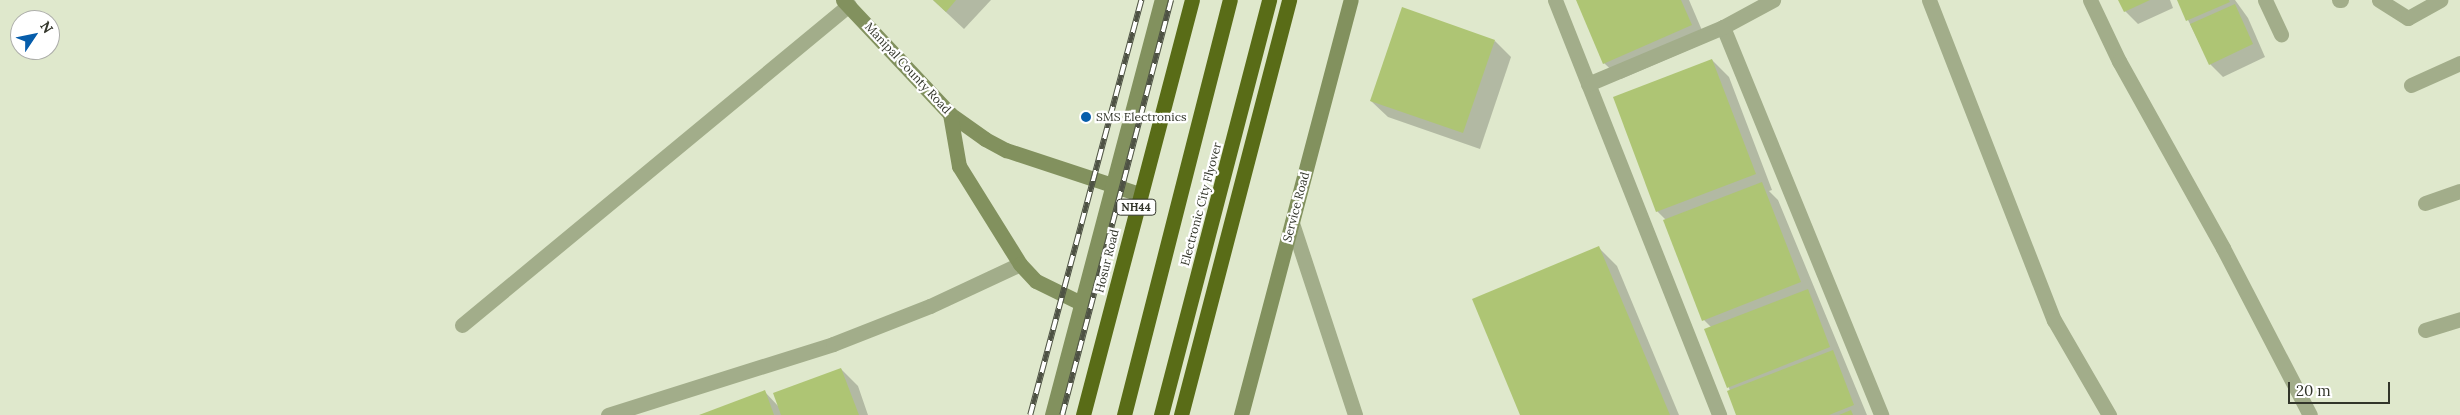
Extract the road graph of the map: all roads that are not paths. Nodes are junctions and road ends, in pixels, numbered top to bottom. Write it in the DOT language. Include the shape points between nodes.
graph roads {
  1 [pos="1162,0"];
  2 [pos="1192,0"];
  3 [pos="1230,0"];
  4 [pos="1269,0"];
  5 [pos="1289,0"];
  6 [pos="1351,0"];
  7 [pos="1554,0"];
  8 [pos="1773,0"];
  9 [pos="1929,0"];
  10 [pos="2090,0"];
  11 [pos="2265,0"];
  12 [pos="2379,0"];
  13 [pos="2440,0"];
  14 [pos="846,3"];
  15 [pos="1723,27"];
  16 [pos="2281,35"];
  17 [pos="2460,63"];
  18 [pos="1588,84"];
  19 [pos="2411,85"];
  20 [pos="950,114"];
  21 [pos="1115,186"];
  22 [pos="2460,191"];
  23 [pos="1139,194"];
  24 [pos="2426,203"];
  25 [pos="1292,223"];
  26 [pos="1020,264"];
  27 [pos="1081,303"];
  28 [pos="2460,319"];
  29 [pos="462,325"];
  30 [pos="2425,330"];
  31 [pos="608,415"];
  32 [pos="1052,415"];
  33 [pos="1083,415"];
  34 [pos="1124,415"];
  35 [pos="1161,415"];
  36 [pos="1181,415"];
  37 [pos="1241,415"];
  38 [pos="1355,415"];
  39 [pos="1719,415"];
  40 [pos="1881,415"];
  41 [pos="2109,415"];
  42 [pos="2310,415"];
  1 -- 21 [label="street"];
  2 -- 23 [label="highway, Hosur Road / NH44"];
  3 -- 34 [label="highway, Electronic City Flyover"];
  4 -- 35 [label="highway, Electronic City Flyover"];
  5 -- 36 [label="highway"];
  6 -- 25 [label="street, Service Road"];
  7 -- 18 [label="street"];
  8 -- 15 [label="street"];
  9 -- 41 [label="street" via="2054,320"];
  10 -- 42 [label="street" via="2119,61 2228,256"];
  11 -- 16 [label="street"];
  12 -- 13 [label="street" via="2408,18"];
  14 -- 20 [label="street, Manipal County Road"];
  14 -- 29 [label="street"];
  15 -- 18 [label="street"];
  15 -- 40 [label="street"];
  17 -- 19 [label="street"];
  18 -- 39 [label="street"];
  20 -- 21 [label="street, Manipal County Road" via="1006,150"];
  20 -- 26 [label="street" via="959,166"];
  21 -- 23 [label="street, Manipal County Road"];
  21 -- 27 [label="street"];
  22 -- 24 [label="street"];
  23 -- 33 [label="highway, Hosur Road / NH44"];
  25 -- 37 [label="street, Service Road"];
  25 -- 38 [label="street"];
  26 -- 27 [label="street" via="1036,282"];
  26 -- 31 [label="street" via="930,306 833,344"];
  27 -- 32 [label="street"];
  28 -- 30 [label="street"];
}
